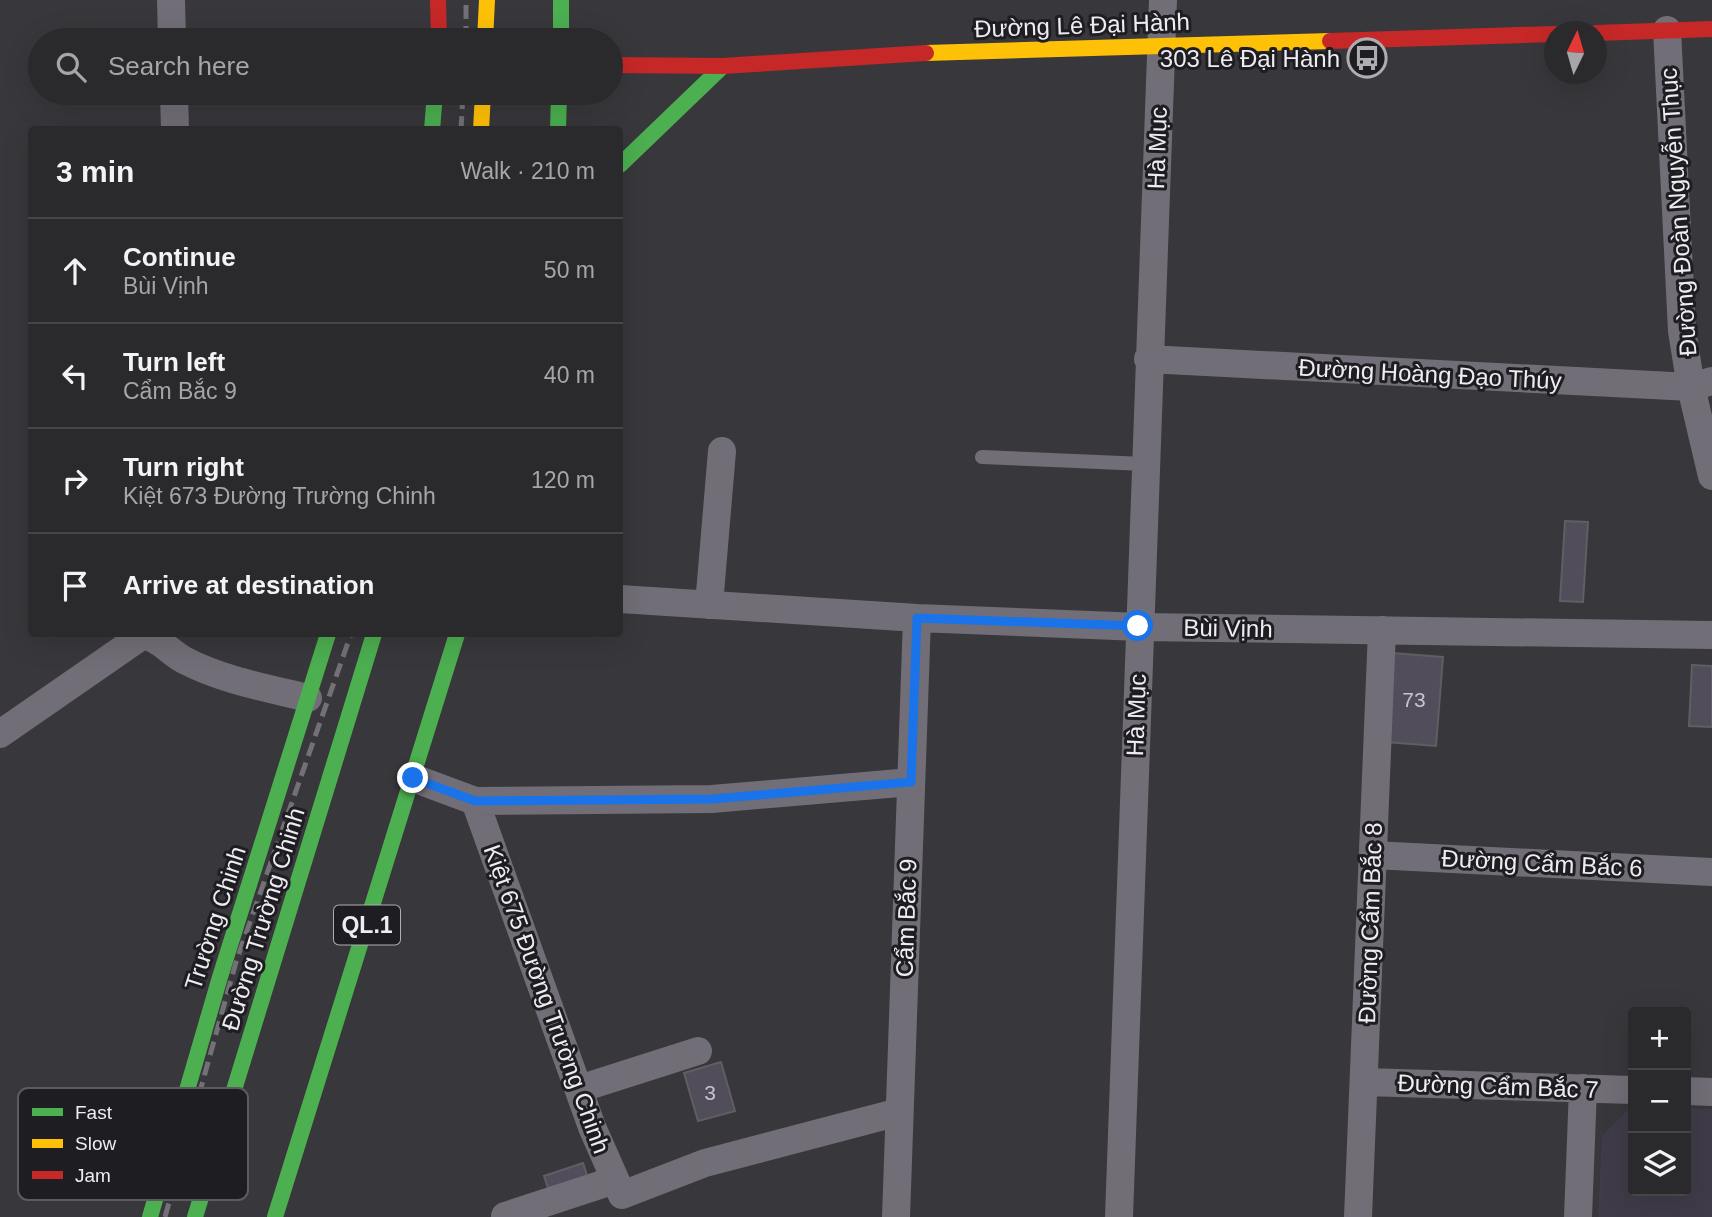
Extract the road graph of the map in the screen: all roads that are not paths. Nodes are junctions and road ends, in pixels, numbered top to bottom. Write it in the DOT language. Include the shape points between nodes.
graph roads {
  1 [pos="171,0"];
  2 [pos="438,0"];
  3 [pos="486,0"];
  4 [pos="561,0"];
  5 [pos="1163,0"];
  6 [pos="172,28"];
  7 [pos="439,28"];
  8 [pos="485,28"];
  9 [pos="561,28"];
  10 [pos="1712,29"];
  11 [pos="1667,30"];
  12 [pos="1607,33"];
  13 [pos="1544,34"];
  14 [pos="1161,45"];
  15 [pos="623,65"];
  16 [pos="723,65"];
  17 [pos="174,105"];
  18 [pos="434,105"];
  19 [pos="482,105"];
  20 [pos="559,105"];
  21 [pos="174,126"];
  22 [pos="432,126"];
  23 [pos="481,126"];
  24 [pos="558,126"];
  25 [pos="623,162"];
  26 [pos="1148,359"];
  27 [pos="1701,384"];
  28 [pos="722,451"];
  29 [pos="982,457"];
  30 [pos="1145,464"];
  31 [pos="1712,476"];
  32 [pos="623,599"];
  33 [pos="709,605"];
  34 [pos="917,618"];
  35 [pos="1140,627"];
  36 [pos="1382,630"];
  37 [pos="1712,635"];
  38 [pos="134,637"];
  39 [pos="153,637"];
  40 [pos="327,637"];
  41 [pos="373,637"];
  42 [pos="456,637"];
  43 [pos="309,698"];
  44 [pos="0,734"];
  45 [pos="413,778"];
  46 [pos="911,782"];
  47 [pos="475,801"];
  48 [pos="1373,855"];
  49 [pos="1712,872"];
  50 [pos="698,1051"];
  51 [pos="1364,1082"];
  52 [pos="188,1088"];
  53 [pos="235,1088"];
  54 [pos="1583,1088"];
  55 [pos="579,1089"];
  56 [pos="1628,1090"];
  57 [pos="1691,1091"];
  58 [pos="1712,1092"];
  59 [pos="900,1112"];
  60 [pos="619,1188"];
  61 [pos="155,1200"];
  62 [pos="200,1200"];
  63 [pos="505,1216"];
  64 [pos="150,1217"];
  65 [pos="195,1217"];
  66 [pos="275,1217"];
  67 [pos="896,1217"];
  68 [pos="1119,1217"];
  69 [pos="1358,1217"];
  70 [pos="1578,1217"];
  1 -- 6 [label="street"];
  2 -- 7 [label="main road"];
  3 -- 8 [label="main road"];
  4 -- 9 [label="main road"];
  5 -- 14 [label="street, Hà Mục"];
  10 -- 11 [label="main road"];
  11 -- 12 [label="main road"];
  11 -- 27 [label="street, Đường Đoàn Nguyễn Thục" via="1682,331"];
  13 -- 14 [label="main road, Đường Lê Đại Hành"];
  14 -- 16 [label="main road, Đường Lê Đại Hành" via="863,55"];
  14 -- 26 [label="street, Hà Mục"];
  15 -- 16 [label="main road, Đường Lê Đại Hành"];
  16 -- 25 [label="main road"];
  17 -- 21 [label="street"];
  18 -- 22 [label="main road"];
  19 -- 23 [label="main road"];
  20 -- 24 [label="main road"];
  26 -- 27 [label="street, Đường Hoàng Đạo Thúy"];
  26 -- 30 [label="street, Hà Mục"];
  27 -- 31 [label="street, Đường Đoàn Nguyễn Thục"];
  28 -- 33 [label="street"];
  29 -- 30 [label="lane"];
  30 -- 35 [label="street, Hà Mục"];
  32 -- 33 [label="street, Bùi Vịnh"];
  33 -- 34 [label="street, Bùi Vịnh"];
  34 -- 35 [label="street, Bùi Vịnh"];
  34 -- 46 [label="street, Cẩm Bắc 9"];
  35 -- 36 [label="street, Bùi Vịnh"];
  35 -- 68 [label="street, Hà Mục"];
  36 -- 37 [label="street, Bùi Vịnh"];
  36 -- 48 [label="street, Đường Cẩm Bắc 8"];
  38 -- 44 [label="street"];
  39 -- 43 [label="street" via="182,660 235,680"];
  40 -- 43 [label="main road, Trường Chinh"];
  41 -- 53 [label="main road, Đường Trường Chinh"];
  42 -- 45 [label="main road, QL.1"];
  43 -- 52 [label="main road, Trường Chinh"];
  45 -- 47 [label="street"];
  45 -- 66 [label="main road, QL.1"];
  46 -- 47 [label="street" via="712,799"];
  46 -- 59 [label="street, Cẩm Bắc 9"];
  47 -- 55 [label="street, Kiệt 675 Đường Trường Chinh"];
  48 -- 49 [label="street, Đường Cẩm Bắc 6"];
  48 -- 51 [label="street, Đường Cẩm Bắc 8"];
  50 -- 55 [label="street"];
  51 -- 54 [label="street, Đường Cẩm Bắc 7"];
  51 -- 69 [label="street, Đường Cẩm Bắc 8"];
  54 -- 56 [label="street, Đường Cẩm Bắc 7"];
  54 -- 70 [label="street"];
  55 -- 60 [label="street, Kiệt 675 Đường Trường Chinh"];
  57 -- 58 [label="street"];
  59 -- 60 [label="street"];
  59 -- 67 [label="street, Cẩm Bắc 9"];
  60 -- 63 [label="street"];
  61 -- 64 [label="main road, Trường Chinh"];
  62 -- 65 [label="main road, Đường Trường Chinh"];
}
